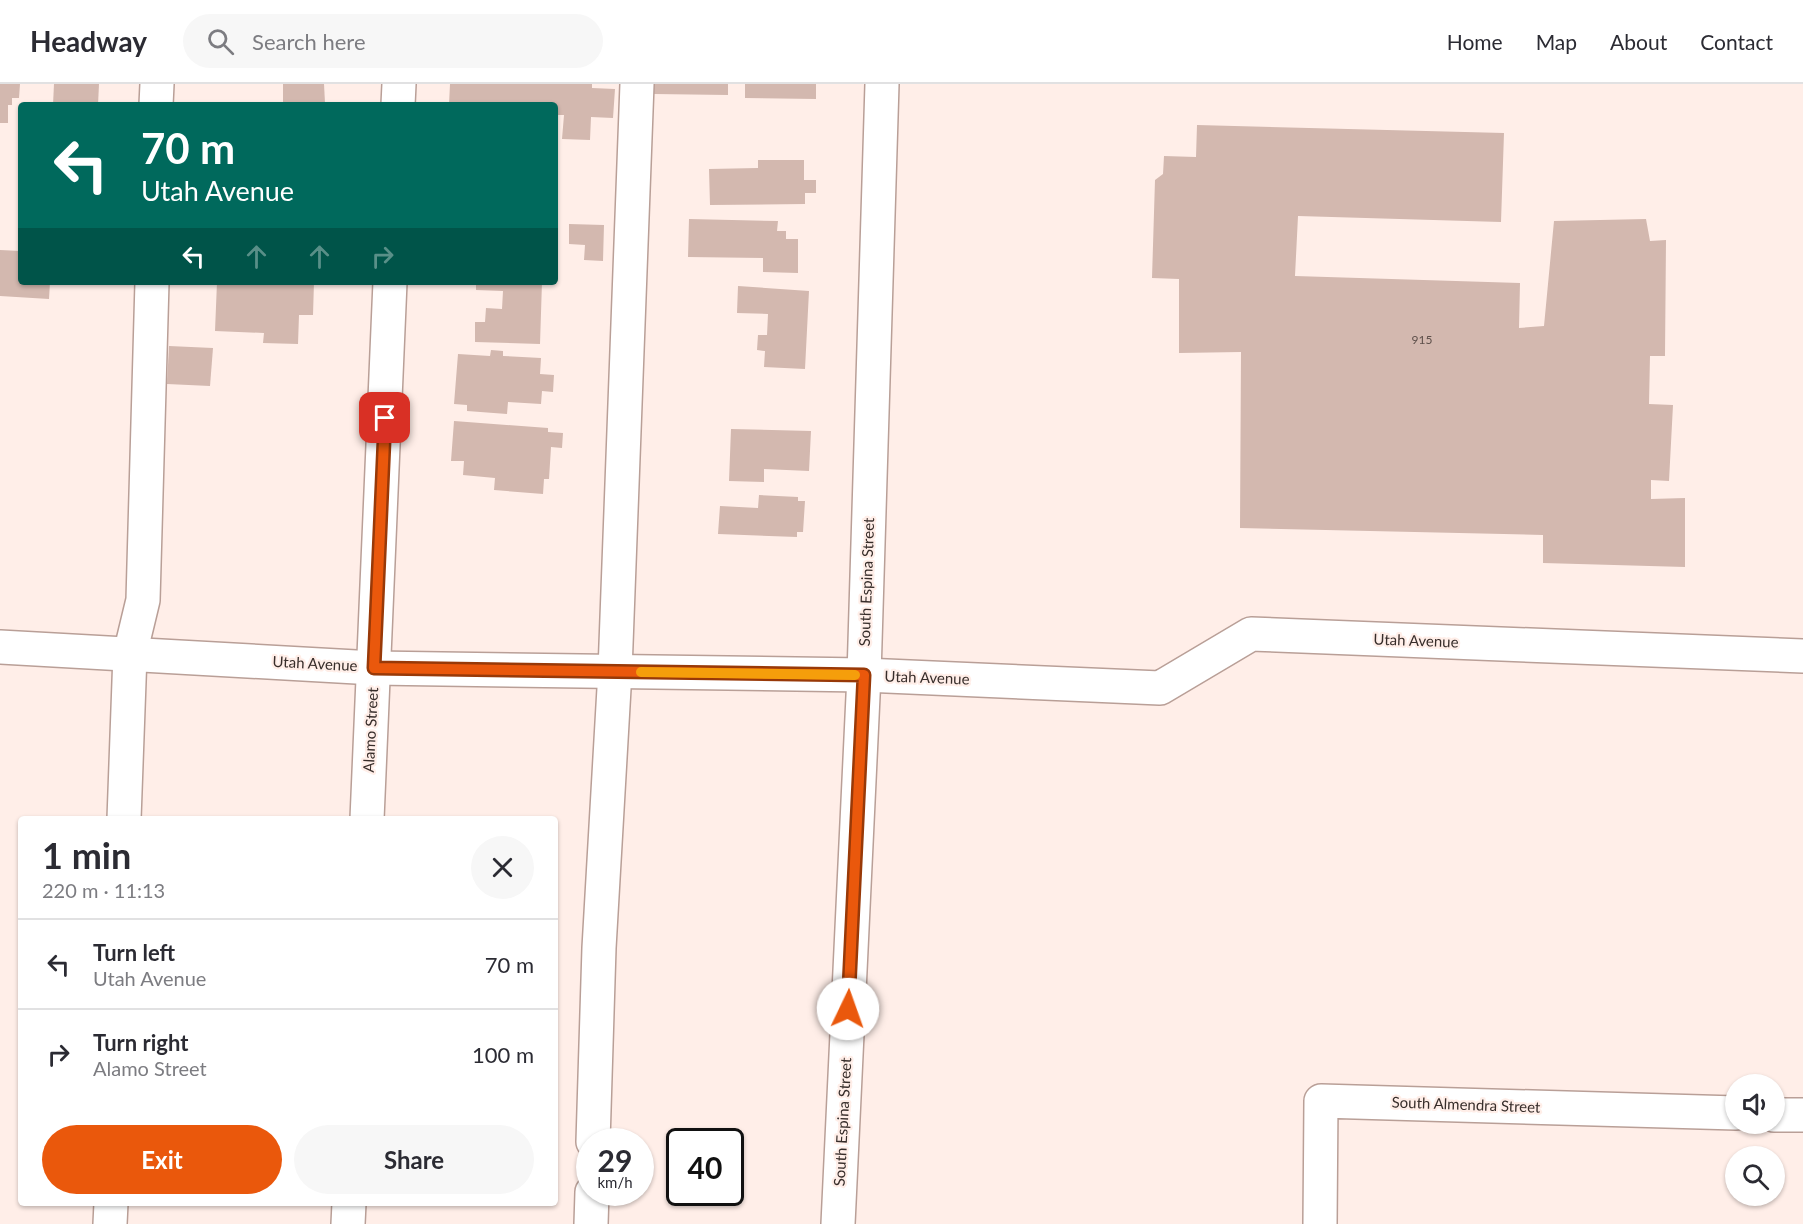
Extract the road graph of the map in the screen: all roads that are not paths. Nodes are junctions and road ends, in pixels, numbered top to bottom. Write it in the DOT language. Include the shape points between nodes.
graph roads {
  1 [pos="157,84"];
  2 [pos="399,84"];
  3 [pos="637,84"];
  4 [pos="882,84"];
  5 [pos="156,102"];
  6 [pos="398,102"];
  7 [pos="152,285"];
  8 [pos="390,285"];
  9 [pos="0,647"];
  10 [pos="130,654"];
  11 [pos="1803,656"];
  12 [pos="374,668"];
  13 [pos="615,671"];
  14 [pos="864,675"];
  15 [pos="124,816"];
  16 [pos="367,816"];
  17 [pos="1725,1113"];
  18 [pos="1785,1115"];
  19 [pos="1803,1115"];
  20 [pos="593,1128"];
  21 [pos="111,1206"];
  22 [pos="349,1206"];
  23 [pos="592,1206"];
  24 [pos="110,1224"];
  25 [pos="348,1224"];
  26 [pos="591,1224"];
  27 [pos="838,1224"];
  28 [pos="1320,1224"];
  1 -- 5 [label="street"];
  2 -- 6 [label="street"];
  3 -- 13 [label="street"];
  4 -- 14 [label="street, South Espina Street"];
  7 -- 10 [label="street" via="143,600"];
  8 -- 12 [label="street, Alamo Street"];
  9 -- 10 [label="street, Utah Avenue"];
  10 -- 12 [label="street, Utah Avenue"];
  10 -- 15 [label="street"];
  11 -- 14 [label="street, Utah Avenue" via="1251,634 1160,688"];
  12 -- 13 [label="street, Utah Avenue"];
  12 -- 16 [label="street, Alamo Street"];
  13 -- 14 [label="street, Utah Avenue"];
  13 -- 20 [label="street" via="598,948"];
  14 -- 27 [label="street, South Espina Street"];
  17 -- 28 [label="street, South Almendra Street" via="1321,1101"];
  18 -- 19 [label="street"];
  21 -- 24 [label="street"];
  22 -- 25 [label="street"];
  23 -- 26 [label="street"];
}
